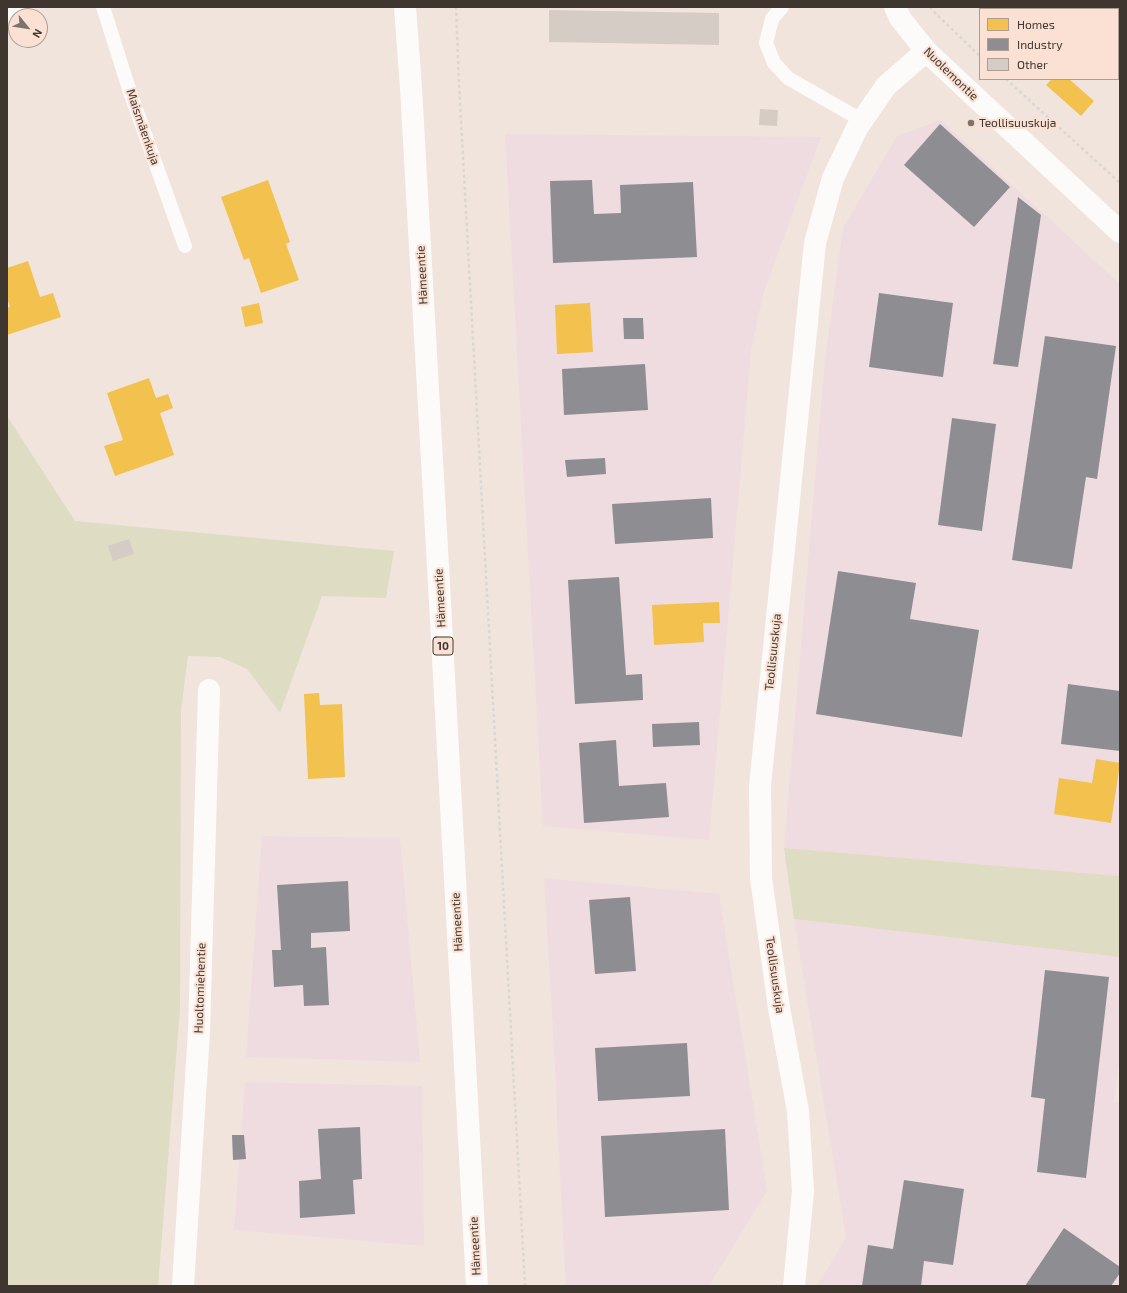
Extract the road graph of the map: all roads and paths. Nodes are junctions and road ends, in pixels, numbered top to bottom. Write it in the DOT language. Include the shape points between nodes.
graph roads {
  1 [pos="24,7"];
  2 [pos="103,7"];
  3 [pos="405,7"];
  4 [pos="456,7"];
  5 [pos="782,7"];
  6 [pos="895,7"];
  7 [pos="930,7"];
  8 [pos="7,12"];
  9 [pos="926,51"];
  10 [pos="979,55"];
  11 [pos="1007,80"];
  12 [pos="862,121"];
  13 [pos="1120,183"];
  14 [pos="1120,232"];
  15 [pos="185,246"];
  16 [pos="210,690"];
  17 [pos="183,1286"];
  18 [pos="477,1286"];
  19 [pos="525,1286"];
  20 [pos="794,1286"];
  1 -- 8 [label="main road"];
  2 -- 15 [label="lane, Maismäenkuja" via="130,92"];
  3 -- 18 [label="main road, Hämeentie / 10" via="440,592"];
  4 -- 19 [label="path"];
  5 -- 12 [label="lane" via="772,19 766,43 774,63 788,78"];
  6 -- 9 [label="main road, Nuolemontie" via="900,18"];
  7 -- 10 [label="path"];
  9 -- 12 [label="main road, Teollisuuskuja" via="886,86"];
  9 -- 14 [label="main road, Nuolemontie"];
  11 -- 13 [label="path"];
  12 -- 20 [label="main road, Teollisuuskuja" via="832,178 815,243 760,786 762,878 780,1008 798,1111 803,1191"];
  16 -- 17 [label="main road, Huoltomiehentie" via="199,1031"];
}
